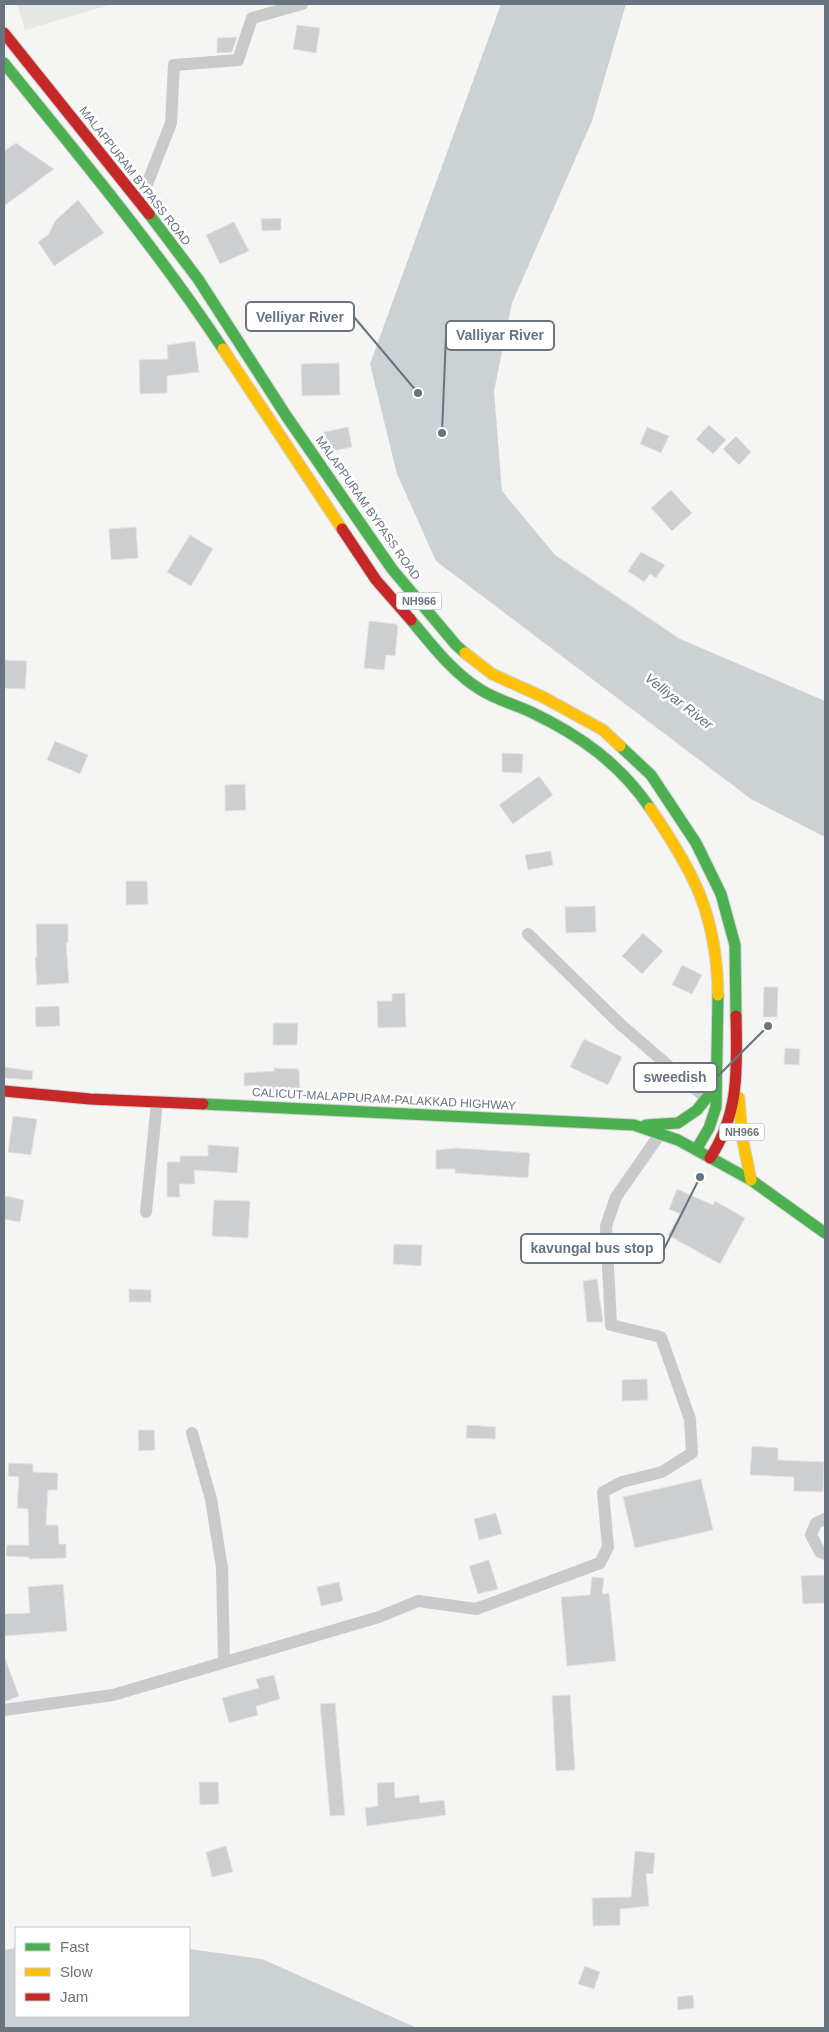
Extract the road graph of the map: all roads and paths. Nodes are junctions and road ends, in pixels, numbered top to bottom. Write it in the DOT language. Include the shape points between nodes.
graph roads {
  1 [pos="302,4"];
  2 [pos="4,33"];
  3 [pos="4,63"];
  4 [pos="140,202"];
  5 [pos="528,934"];
  6 [pos="737,1083"];
  7 [pos="718,1084"];
  8 [pos="4,1091"];
  9 [pos="707,1099"];
  10 [pos="157,1102"];
  11 [pos="634,1125"];
  12 [pos="660,1134"];
  13 [pos="696,1150"];
  14 [pos="710,1158"];
  15 [pos="751,1180"];
  16 [pos="146,1212"];
  17 [pos="825,1232"];
  18 [pos="192,1433"];
  19 [pos="825,1519"];
  20 [pos="825,1554"];
  21 [pos="224,1662"];
  22 [pos="4,1710"];
  1 -- 4 [label="street" via="252,18 238,60 174,66 171,124"];
  2 -- 4 [label="highway, MALAPPURAM BYPASS ROAD / NH966"];
  3 -- 7 [label="highway, NH966" via="180,284 376,580 443,658 481,690 592,745 636,787 680,852 703,900 716,947"];
  4 -- 6 [label="highway, MALAPPURAM BYPASS ROAD / NH966" via="198,279 287,417 392,569 456,645 492,674 544,697 603,730 651,775 696,843 721,894 735,945"];
  5 -- 9 [label="street" via="620,1024"];
  6 -- 14 [label="highway, MALAPPURAM BYPASS ROAD / NH966" via="722,1140"];
  6 -- 15 [label="highway, NH966" via="742,1137"];
  7 -- 9 [label="highway"];
  7 -- 13 [label="highway, NH966" via="716,1107 709,1128"];
  8 -- 10 [label="highway, CALICUT-MALAPPURAM-PALAKKAD HIGHWAY"];
  9 -- 11 [label="highway" via="678,1124"];
  10 -- 11 [label="highway, CALICUT-MALAPPURAM-PALAKKAD HIGHWAY"];
  10 -- 16 [label="street"];
  11 -- 12 [label="highway, CALICUT-MALAPPURAM-PALAKKAD HIGHWAY"];
  12 -- 13 [label="highway, CALICUT-MALAPPURAM-PALAKKAD HIGHWAY"];
  12 -- 21 [label="street" via="616,1196 606,1226 610,1325 661,1337 690,1419 692,1453 662,1472 622,1482 603,1492 608,1546 600,1563 476,1609 418,1600 379,1617"];
  13 -- 14 [label="highway, CALICUT-MALAPPURAM-PALAKKAD HIGHWAY"];
  14 -- 15 [label="highway, CALICUT-MALAPPURAM-PALAKKAD HIGHWAY"];
  15 -- 17 [label="highway, CALICUT-MALAPPURAM-PALAKKAD HIGHWAY"];
  18 -- 21 [label="street" via="211,1499 222,1568"];
  19 -- 20 [label="street" via="816,1523 811,1535 820,1552"];
  21 -- 22 [label="street" via="112,1695"];
}
